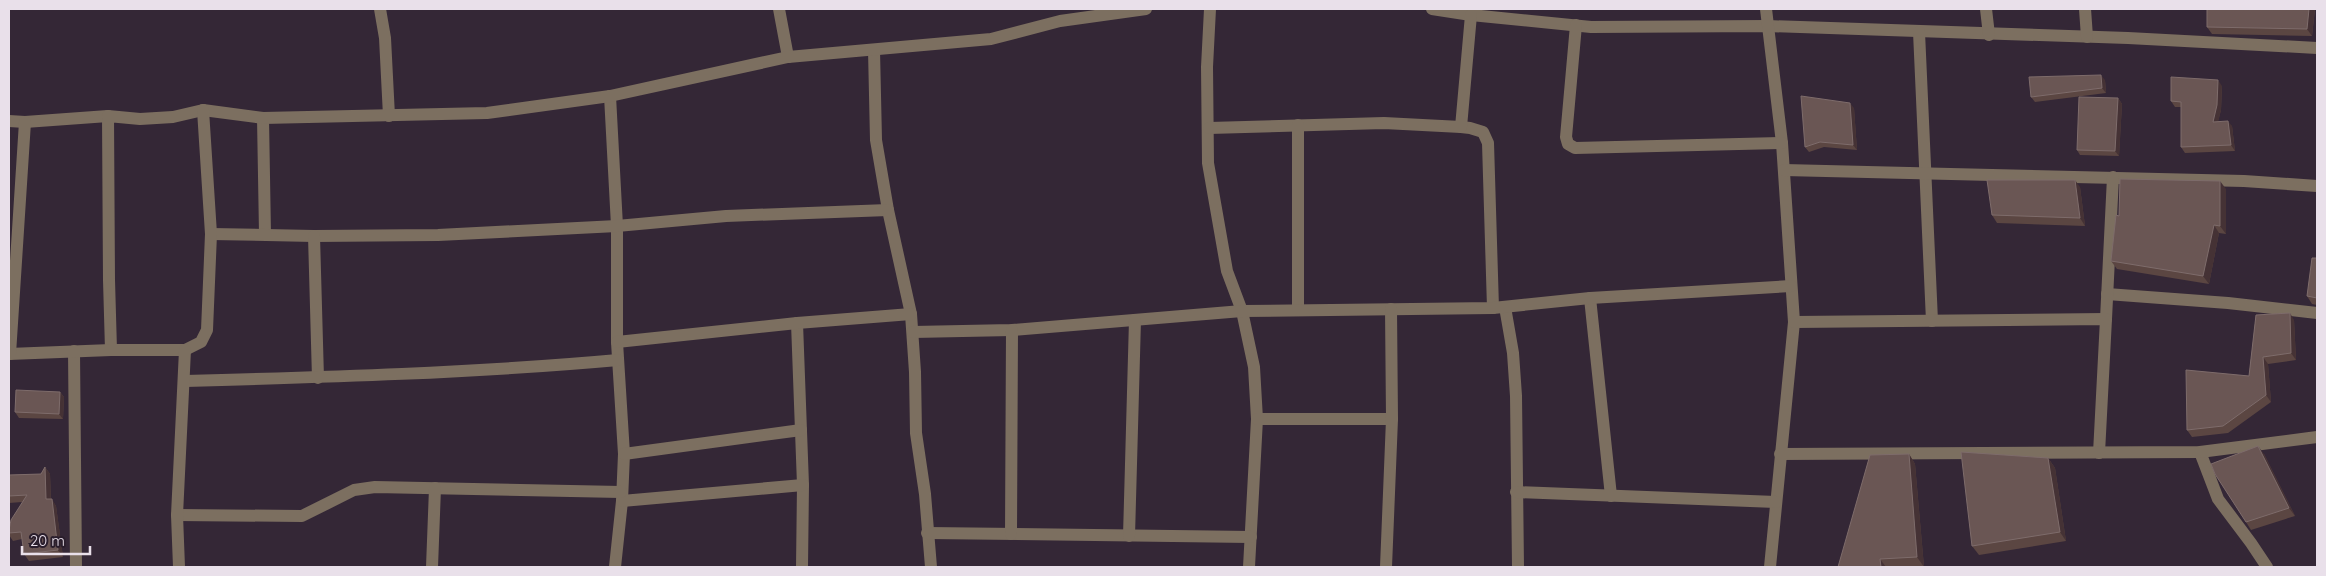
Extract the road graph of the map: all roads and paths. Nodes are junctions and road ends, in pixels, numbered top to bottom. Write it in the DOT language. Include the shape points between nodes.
graph roads {
  1 [pos="380,9"];
  2 [pos="779,9"];
  3 [pos="1146,9"];
  4 [pos="1210,9"];
  5 [pos="1432,9"];
  6 [pos="1766,9"];
  7 [pos="1986,9"];
  8 [pos="2086,9"];
  9 [pos="1456,11"];
  10 [pos="1061,15"];
  11 [pos="1471,15"];
  12 [pos="1576,25"];
  13 [pos="1767,26"];
  14 [pos="1919,32"];
  15 [pos="1989,35"];
  16 [pos="2087,37"];
  17 [pos="2317,48"];
  18 [pos="874,50"];
  19 [pos="788,57"];
  20 [pos="610,96"];
  21 [pos="203,110"];
  22 [pos="108,116"];
  23 [pos="389,116"];
  24 [pos="263,118"];
  25 [pos="9,121"];
  26 [pos="24,122"];
  27 [pos="1298,124"];
  28 [pos="1461,127"];
  29 [pos="1208,128"];
  30 [pos="1782,143"];
  31 [pos="1784,170"];
  32 [pos="1925,173"];
  33 [pos="2113,177"];
  34 [pos="2317,186"];
  35 [pos="888,210"];
  36 [pos="617,226"];
  37 [pos="211,234"];
  38 [pos="265,234"];
  39 [pos="314,236"];
  40 [pos="1791,286"];
  41 [pos="2107,294"];
  42 [pos="1590,298"];
  43 [pos="1499,307"];
  44 [pos="1298,309"];
  45 [pos="1391,309"];
  46 [pos="1242,311"];
  47 [pos="2317,312"];
  48 [pos="912,314"];
  49 [pos="1134,320"];
  50 [pos="2106,320"];
  51 [pos="1932,321"];
  52 [pos="796,322"];
  53 [pos="1794,322"];
  54 [pos="1012,330"];
  55 [pos="912,332"];
  56 [pos="617,342"];
  57 [pos="111,350"];
  58 [pos="185,350"];
  59 [pos="74,351"];
  60 [pos="9,354"];
  61 [pos="618,360"];
  62 [pos="318,378"];
  63 [pos="185,381"];
  64 [pos="1258,419"];
  65 [pos="1392,419"];
  66 [pos="801,430"];
  67 [pos="2317,438"];
  68 [pos="2200,452"];
  69 [pos="2099,453"];
  70 [pos="624,454"];
  71 [pos="1780,454"];
  72 [pos="803,485"];
  73 [pos="435,488"];
  74 [pos="1516,492"];
  75 [pos="621,496"];
  76 [pos="1611,496"];
  77 [pos="1776,502"];
  78 [pos="176,515"];
  79 [pos="927,533"];
  80 [pos="1011,534"];
  81 [pos="1129,536"];
  82 [pos="1251,537"];
  83 [pos="76,567"];
  84 [pos="179,567"];
  85 [pos="432,567"];
  86 [pos="614,567"];
  87 [pos="802,567"];
  88 [pos="931,567"];
  89 [pos="1249,567"];
  90 [pos="1386,567"];
  91 [pos="1518,567"];
  92 [pos="1770,567"];
  93 [pos="2267,567"];
  1 -- 23 [label="street" via="385,38"];
  2 -- 19 [label="street"];
  3 -- 10 [label="street"];
  4 -- 29 [label="street"];
  5 -- 9 [label="street"];
  6 -- 13 [label="street"];
  7 -- 15 [label="street"];
  8 -- 16 [label="street"];
  9 -- 11 [label="street"];
  10 -- 18 [label="street" via="990,39"];
  11 -- 12 [label="street"];
  11 -- 28 [label="street"];
  12 -- 13 [label="street"];
  12 -- 30 [label="street" via="1568,144 1575,148"];
  13 -- 14 [label="street"];
  13 -- 30 [label="street"];
  14 -- 15 [label="street"];
  14 -- 32 [label="street"];
  15 -- 16 [label="street"];
  16 -- 17 [label="street"];
  18 -- 19 [label="street"];
  18 -- 35 [label="street" via="876,140"];
  19 -- 20 [label="street"];
  20 -- 23 [label="street" via="487,113"];
  20 -- 36 [label="street"];
  21 -- 22 [label="street" via="173,117 140,119"];
  21 -- 24 [label="street"];
  21 -- 37 [label="street"];
  22 -- 26 [label="street"];
  22 -- 57 [label="street"];
  23 -- 24 [label="street"];
  24 -- 38 [label="street"];
  25 -- 26 [label="street"];
  26 -- 60 [label="street"];
  27 -- 28 [label="street" via="1384,123"];
  27 -- 29 [label="street"];
  27 -- 44 [label="street"];
  28 -- 43 [label="street" via="1483,132 1488,143"];
  29 -- 46 [label="street" via="1208,163 1227,271"];
  30 -- 31 [label="street"];
  31 -- 32 [label="street"];
  31 -- 40 [label="street"];
  32 -- 33 [label="street"];
  32 -- 51 [label="street"];
  33 -- 34 [label="street"];
  33 -- 41 [label="street"];
  35 -- 36 [label="street" via="726,216"];
  35 -- 48 [label="street"];
  36 -- 39 [label="street" via="438,235"];
  36 -- 56 [label="street"];
  37 -- 38 [label="street"];
  37 -- 58 [label="street" via="207,330 201,342"];
  38 -- 39 [label="street"];
  39 -- 62 [label="street"];
  40 -- 42 [label="street"];
  40 -- 53 [label="street"];
  41 -- 47 [label="street"];
  41 -- 50 [label="street"];
  42 -- 43 [label="street"];
  42 -- 76 [label="street"];
  43 -- 45 [label="street"];
  43 -- 74 [label="street" via="1513,353"];
  44 -- 45 [label="street"];
  44 -- 46 [label="street"];
  45 -- 65 [label="street"];
  46 -- 49 [label="street"];
  46 -- 64 [label="street" via="1254,367"];
  48 -- 52 [label="street"];
  48 -- 55 [label="street"];
  49 -- 54 [label="street"];
  49 -- 81 [label="street"];
  50 -- 51 [label="street"];
  50 -- 69 [label="street"];
  51 -- 53 [label="street"];
  52 -- 56 [label="street"];
  52 -- 66 [label="street"];
  53 -- 71 [label="street"];
  54 -- 55 [label="street"];
  54 -- 80 [label="street"];
  55 -- 79 [label="street" via="916,432"];
  56 -- 61 [label="street"];
  57 -- 58 [label="street"];
  57 -- 59 [label="street"];
  58 -- 63 [label="street"];
  59 -- 60 [label="street"];
  59 -- 83 [label="street"];
  61 -- 62 [label="street" via="531,368"];
  61 -- 70 [label="street"];
  62 -- 63 [label="street"];
  63 -- 78 [label="street"];
  64 -- 65 [label="street"];
  64 -- 82 [label="street"];
  65 -- 90 [label="street"];
  66 -- 70 [label="street"];
  66 -- 72 [label="street"];
  67 -- 68 [label="street"];
  68 -- 69 [label="street"];
  68 -- 93 [label="street" via="2218,499"];
  69 -- 71 [label="street"];
  70 -- 75 [label="street"];
  71 -- 77 [label="street"];
  72 -- 75 [label="street"];
  72 -- 87 [label="street"];
  73 -- 75 [label="street"];
  73 -- 78 [label="street" via="354,490 302,516"];
  73 -- 85 [label="street"];
  74 -- 76 [label="street"];
  74 -- 91 [label="street"];
  75 -- 86 [label="street"];
  76 -- 77 [label="street"];
  77 -- 92 [label="street"];
  78 -- 84 [label="street"];
  79 -- 80 [label="street"];
  79 -- 88 [label="street"];
  80 -- 81 [label="street"];
  81 -- 82 [label="street"];
  82 -- 89 [label="street"];
}
